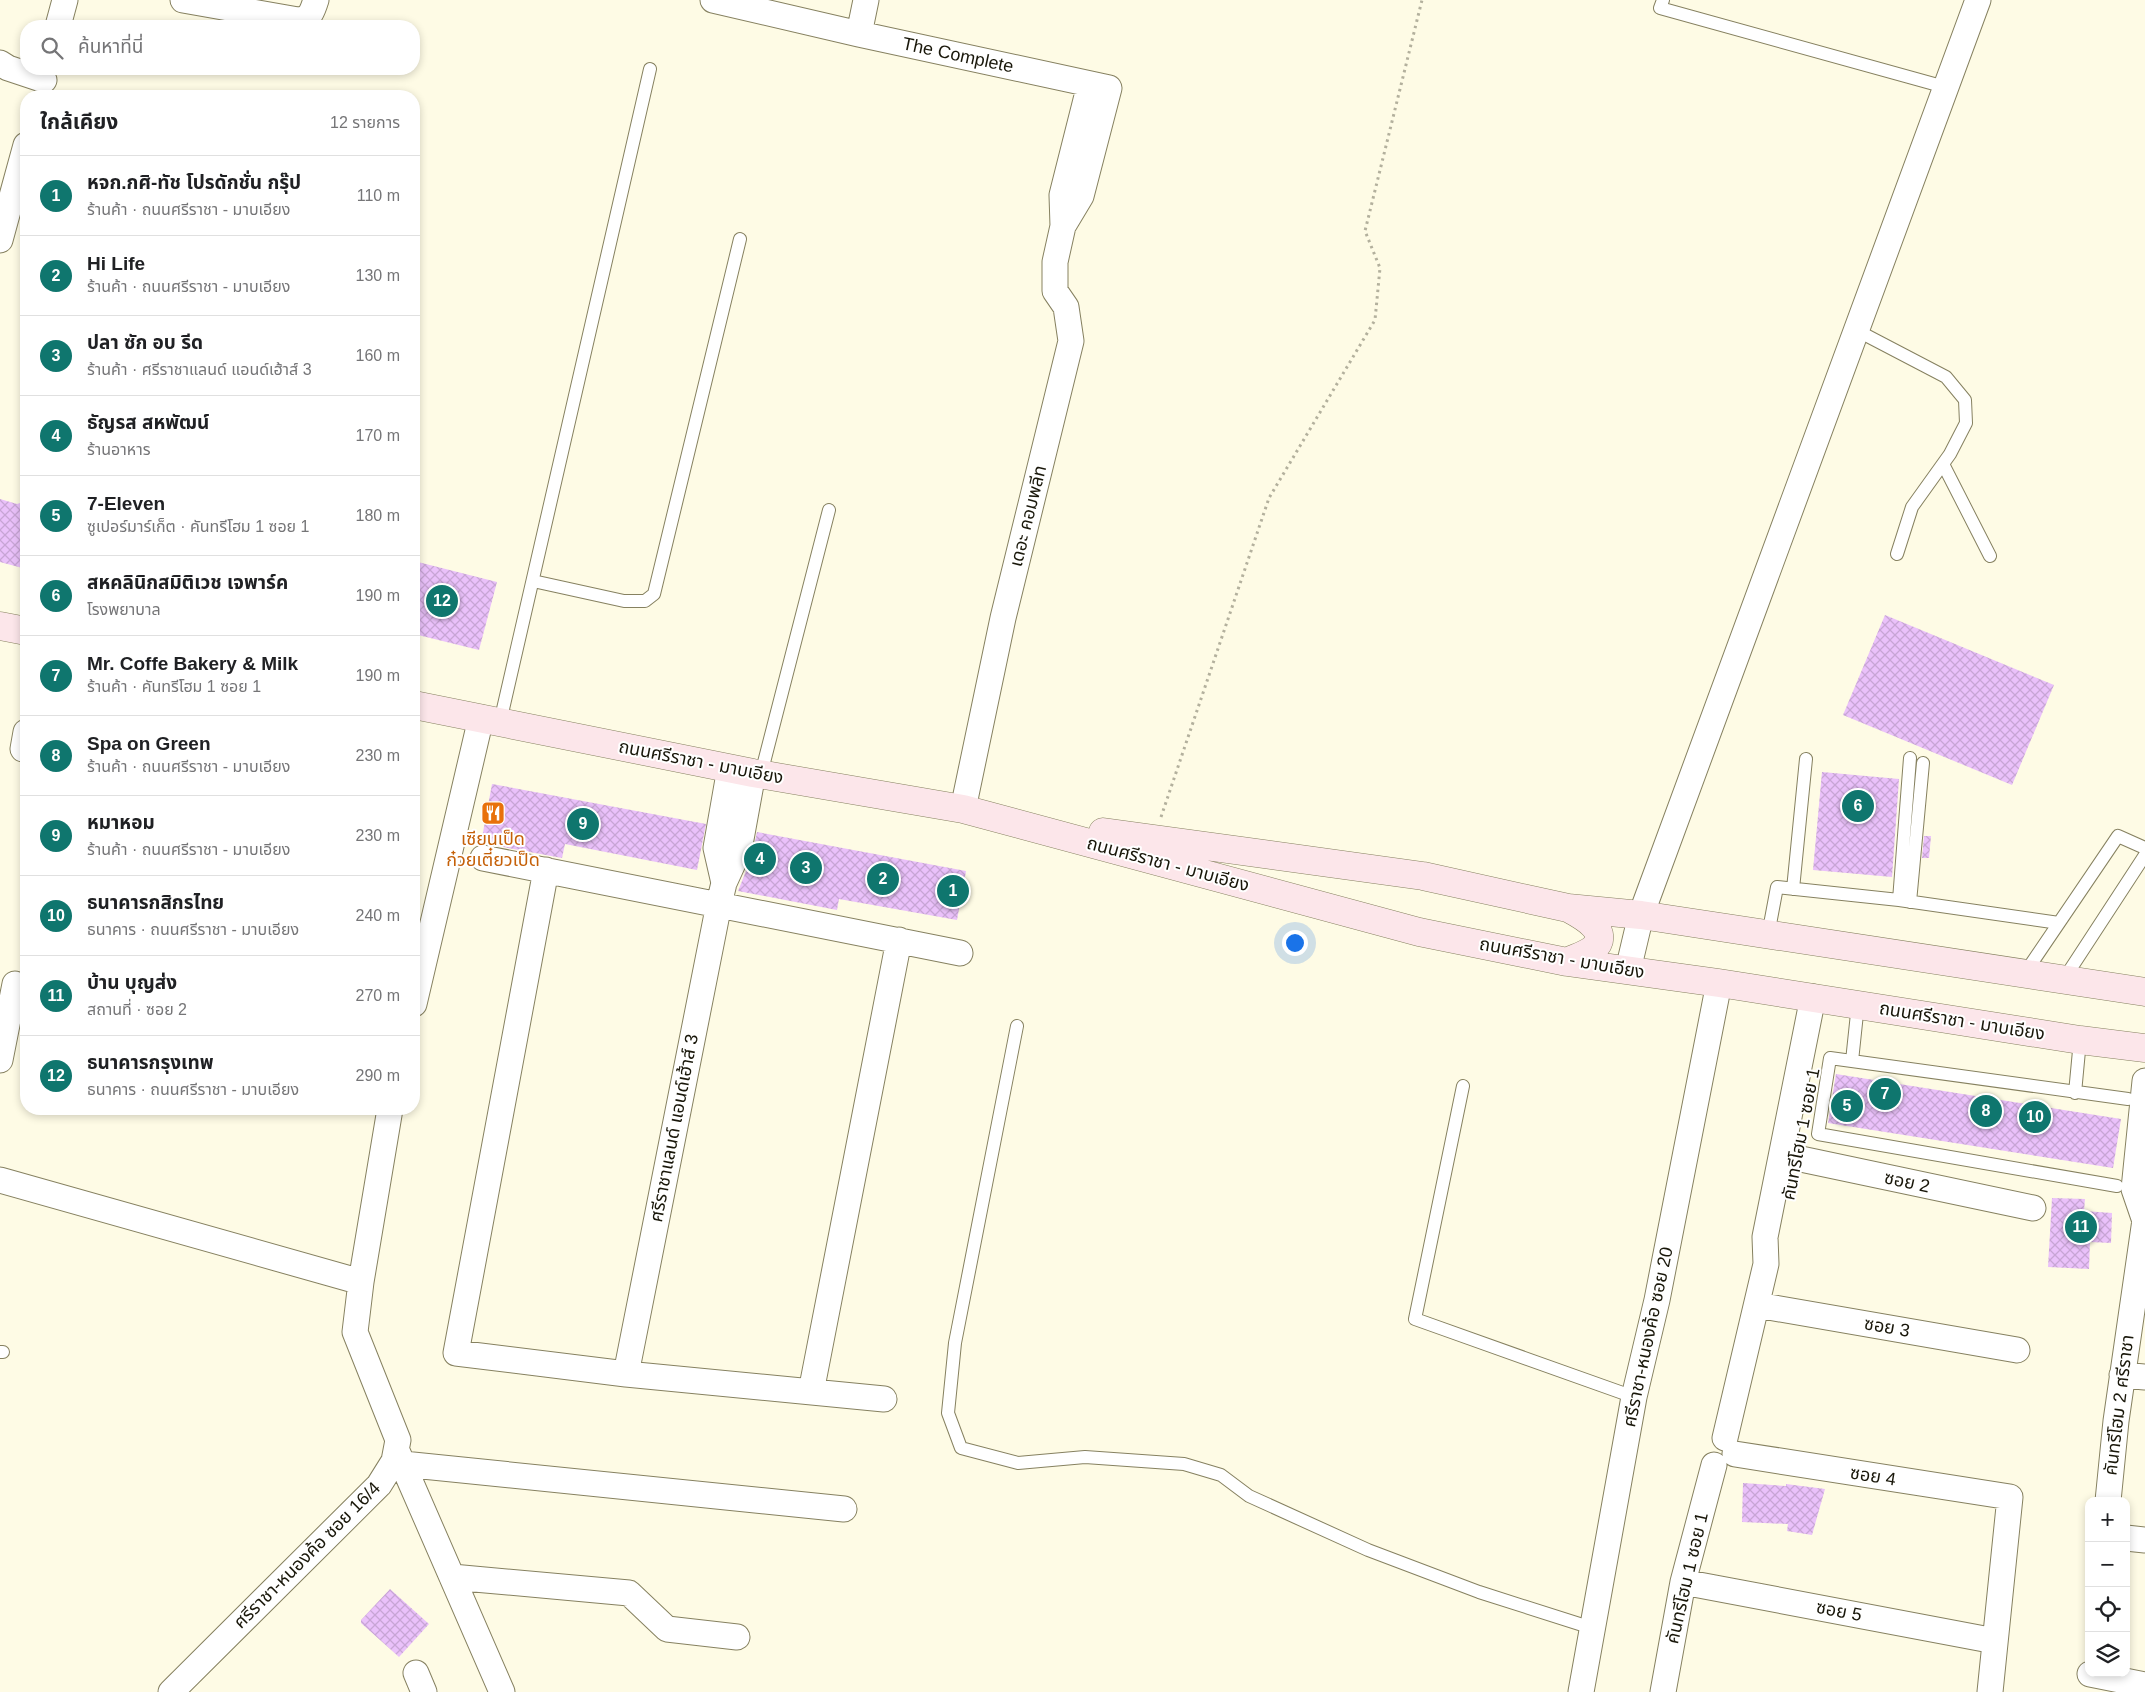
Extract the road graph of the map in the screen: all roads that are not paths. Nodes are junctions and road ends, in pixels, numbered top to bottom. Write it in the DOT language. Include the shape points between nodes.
graph roads {
  1 [pos="65,0"];
  2 [pos="183,0"];
  3 [pos="316,0"];
  4 [pos="713,0"];
  5 [pos="866,0"];
  6 [pos="1662,0"];
  7 [pos="1978,0"];
  8 [pos="60,20"];
  9 [pos="859,34"];
  10 [pos="0,63"];
  11 [pos="650,69"];
  12 [pos="20,73"];
  13 [pos="26,75"];
  14 [pos="44,82"];
  15 [pos="1945,87"];
  16 [pos="20,167"];
  17 [pos="1063,226"];
  18 [pos="740,239"];
  19 [pos="0,240"];
  20 [pos="1856,330"];
  21 [pos="1943,464"];
  22 [pos="829,510"];
  23 [pos="1897,554"];
  24 [pos="1990,556"];
  25 [pos="533,581"];
  26 [pos="0,626"];
  27 [pos="20,630"];
  28 [pos="420,706"];
  29 [pos="491,720"];
  30 [pos="1910,758"];
  31 [pos="1806,759"];
  32 [pos="1923,763"];
  33 [pos="748,771"];
  34 [pos="963,809"];
  35 [pos="990,816"];
  36 [pos="2145,848"];
  37 [pos="2145,855"];
  38 [pos="483,858"];
  39 [pos="546,870"];
  40 [pos="1793,889"];
  41 [pos="721,893"];
  42 [pos="1904,901"];
  43 [pos="1568,908"];
  44 [pos="1641,916"];
  45 [pos="2059,924"];
  46 [pos="1768,935"];
  47 [pos="898,940"];
  48 [pos="960,953"];
  49 [pos="1567,962"];
  50 [pos="1628,970"];
  51 [pos="2025,973"];
  52 [pos="2064,979"];
  53 [pos="420,982"];
  54 [pos="1720,983"];
  55 [pos="15,984"];
  56 [pos="2145,992"];
  57 [pos="1820,998"];
  58 [pos="1858,1004"];
  59 [pos="1017,1026"];
  60 [pos="2080,1040"];
  61 [pos="2145,1048"];
  62 [pos="0,1060"];
  63 [pos="1852,1061"];
  64 [pos="1462,1086"];
  65 [pos="2137,1090"];
  66 [pos="2075,1093"];
  67 [pos="389,1115"];
  68 [pos="1789,1157"];
  69 [pos="0,1180"];
  70 [pos="2117,1186"];
  71 [pos="2033,1208"];
  72 [pos="2145,1221"];
  73 [pos="361,1282"];
  74 [pos="1757,1304"];
  75 [pos="2018,1350"];
  76 [pos="626,1374"];
  77 [pos="2133,1376"];
  78 [pos="811,1392"];
  79 [pos="1634,1398"];
  80 [pos="884,1399"];
  81 [pos="1725,1452"];
  82 [pos="400,1457"];
  83 [pos="2109,1497"];
  84 [pos="844,1509"];
  85 [pos="2130,1538"];
  86 [pos="2145,1540"];
  87 [pos="452,1577"];
  88 [pos="1683,1582"];
  89 [pos="1592,1628"];
  90 [pos="738,1637"];
  91 [pos="1995,1640"];
  92 [pos="2090,1680"];
  93 [pos="2145,1685"];
  94 [pos="171,1692"];
  95 [pos="502,1692"];
  96 [pos="1581,1692"];
  97 [pos="1663,1692"];
  98 [pos="1990,1692"];
  1 -- 8 [label="street"];
  2 -- 3 [label="street" via="298,20 305,20 311,15"];
  4 -- 9 [label="street, The Complete"];
  5 -- 9 [label="street"];
  6 -- 15 [label="lane" via="1660,8"];
  7 -- 15 [label="street"];
  9 -- 17 [label="street, The Complete" via="1099,86 1062,195"];
  10 -- 12 [label="street"];
  11 -- 25 [label="lane"];
  13 -- 14 [label="street"];
  15 -- 20 [label="street"];
  16 -- 19 [label="street"];
  17 -- 34 [label="street, เดอะ คอมพลีท" via="1056,262 1056,291 1066,307 1071,341 1003,618"];
  18 -- 25 [label="lane" via="654,594 645,601 624,601"];
  20 -- 21 [label="lane" via="1946,377 1965,400 1966,423"];
  20 -- 44 [label="street"];
  21 -- 23 [label="lane" via="1912,507"];
  21 -- 24 [label="lane"];
  22 -- 33 [label="lane"];
  25 -- 29 [label="lane"];
  26 -- 27 [label="main road"];
  28 -- 29 [label="main road, ถนนศรีราชา - มาบเอียง"];
  29 -- 33 [label="main road, ถนนศรีราชา - มาบเอียง"];
  29 -- 53 [label="street"];
  30 -- 42 [label="lane"];
  31 -- 40 [label="lane"];
  32 -- 42 [label="lane"];
  33 -- 34 [label="main road, ถนนศรีราชา - มาบเอียง"];
  33 -- 41 [label="street, ศรีราชาแลนด์ แอนด์เฮ้าส์ 3" via="716,848"];
  34 -- 35 [label="main road, ถนนศรีราชา - มาบเอียง"];
  35 -- 43 [label="main road, ถนนศรีราชา - มาบเอียง" via="1423,876"];
  35 -- 49 [label="main road, ถนนศรีราชา - มาบเอียง" via="1419,932"];
  36 -- 45 [label="lane" via="2118,836"];
  37 -- 52 [label="lane"];
  38 -- 39 [label="street"];
  39 -- 41 [label="street"];
  39 -- 76 [label="street" via="456,1353"];
  40 -- 42 [label="lane"];
  40 -- 46 [label="lane" via="1776,887"];
  41 -- 47 [label="street"];
  41 -- 76 [label="street, ศรีราชาแลนด์ แอนด์เฮ้าส์ 3"];
  42 -- 45 [label="lane"];
  43 -- 44 [label="main road, ถนนศรีราชา - มาบเอียง"];
  43 -- 49 [label="main road" via="1590,920 1598,932 1598,942 1592,950"];
  44 -- 46 [label="main road, ถนนศรีราชา - มาบเอียง"];
  44 -- 50 [label="street"];
  45 -- 51 [label="lane"];
  46 -- 51 [label="main road, ถนนศรีราชา - มาบเอียง"];
  47 -- 48 [label="street"];
  47 -- 78 [label="street"];
  49 -- 50 [label="main road, ถนนศรีราชา - มาบเอียง"];
  50 -- 54 [label="main road, ถนนศรีราชา - มาบเอียง"];
  51 -- 52 [label="main road, ถนนศรีราชา - มาบเอียง"];
  52 -- 56 [label="main road, ถนนศรีราชา - มาบเอียง"];
  54 -- 57 [label="main road, ถนนศรีราชา - มาบเอียง"];
  54 -- 79 [label="street, ศรีราชา-หนองค้อ ซอย 20" via="1657,1300"];
  55 -- 62 [label="street"];
  57 -- 58 [label="main road, ถนนศรีราชา - มาบเอียง"];
  57 -- 68 [label="street, คันทรีโฮม 1 ซอย 1"];
  58 -- 60 [label="main road, ถนนศรีราชา - มาบเอียง"];
  58 -- 63 [label="lane"];
  59 -- 89 [label="lane" via="955,1343 948,1413 961,1448 1018,1463 1085,1457 1184,1464 1221,1475 1249,1496 1368,1550 1479,1592"];
  60 -- 61 [label="main road, ถนนศรีราชา - มาบเอียง"];
  60 -- 66 [label="lane"];
  63 -- 66 [label="lane"];
  63 -- 70 [label="lane" via="1830,1058 1818,1134"];
  64 -- 79 [label="lane" via="1415,1319"];
  65 -- 66 [label="lane"];
  65 -- 72 [label="street, คันทรีโฮม 2 ศรีราชา" via="2134,1189"];
  67 -- 73 [label="street"];
  68 -- 71 [label="street, ซอย 2"];
  68 -- 74 [label="street, คันทรีโฮม 1 ซอย 1" via="1780,1243 1766,1264"];
  69 -- 73 [label="street"];
  72 -- 77 [label="street, คันทรีโฮม 2 ศรีราชา"];
  73 -- 82 [label="street" via="355,1332 398,1440"];
  74 -- 75 [label="street, ซอย 3"];
  74 -- 81 [label="street, คันทรีโฮม 1 ซอย 1"];
  76 -- 78 [label="street"];
  77 -- 83 [label="street, คันทรีโฮม 2 ศรีราชา"];
  78 -- 80 [label="street"];
  79 -- 89 [label="street, ศรีราชา-หนองค้อ ซอย 20"];
  81 -- 88 [label="street, คันทรีโฮม 1 ซอย 1"];
  81 -- 91 [label="street, ซอย 4" via="2010,1497"];
  82 -- 84 [label="street"];
  82 -- 87 [label="street"];
  82 -- 94 [label="street, ศรีราชา-หนองค้อ ซอย 16/4" via="379,1485"];
  85 -- 86 [label="street"];
  87 -- 90 [label="street" via="629,1593 668,1629"];
  87 -- 95 [label="street"];
  88 -- 91 [label="street, ซอย 5"];
  88 -- 97 [label="street, คันทรีโฮม 1 ซอย 1"];
  89 -- 96 [label="street, ศรีราชา-หนองค้อ ซอย 20"];
  91 -- 98 [label="street"];
  92 -- 93 [label="street"];
}
